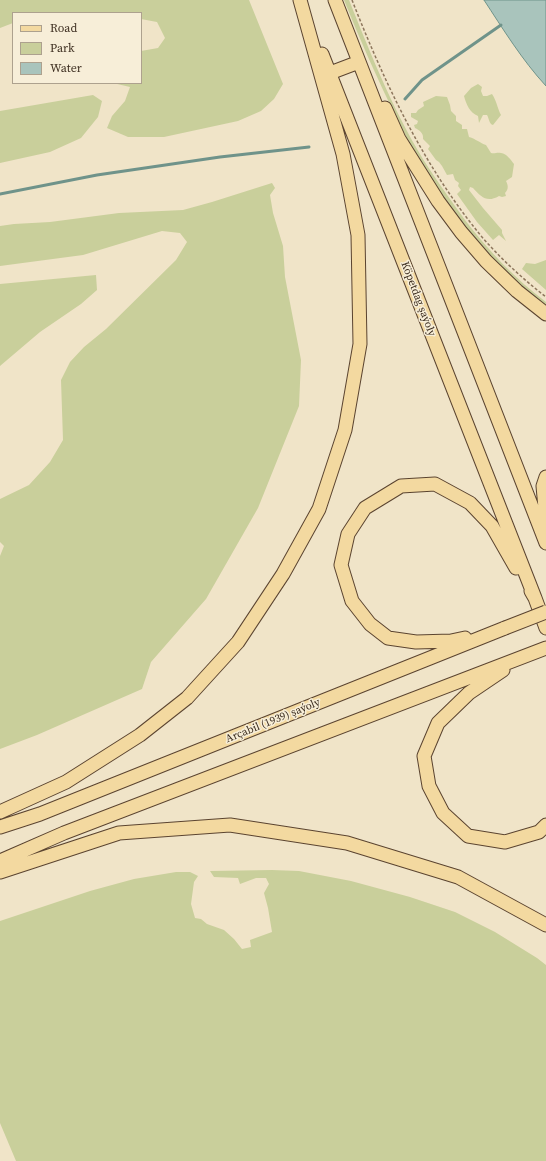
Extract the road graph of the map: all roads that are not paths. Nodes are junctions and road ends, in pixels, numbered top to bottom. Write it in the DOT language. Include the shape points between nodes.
graph roads {
  1 [pos="300,0"];
  2 [pos="335,0"];
  3 [pos="359,62"];
  4 [pos="330,73"];
  5 [pos="546,314"];
  6 [pos="546,477"];
  7 [pos="546,519"];
  8 [pos="546,543"];
  9 [pos="535,598"];
  10 [pos="546,612"];
  11 [pos="505,628"];
  12 [pos="546,628"];
  13 [pos="546,648"];
  14 [pos="521,658"];
  15 [pos="0,812"];
  16 [pos="546,825"];
  17 [pos="0,827"];
  18 [pos="0,861"];
  19 [pos="0,872"];
  20 [pos="546,925"];
  1 -- 4 [label="main road, Köpetdag şaýoly"];
  1 -- 15 [label="main road" via="343,154 358,235 360,344 345,430 319,509 283,574 238,642 187,698 140,735 66,782"];
  2 -- 3 [label="main road"];
  2 -- 5 [label="main road" via="399,139 438,201 486,261"];
  3 -- 4 [label="main road"];
  3 -- 8 [label="main road"];
  4 -- 9 [label="main road, Köpetdag şaýoly"];
  6 -- 7 [label="main road" via="543,486"];
  9 -- 11 [label="main road" via="492,526 470,503 435,484 401,486 365,508 348,534 341,565 352,601 370,624 388,638 416,642 452,641"];
  9 -- 12 [label="main road"];
  10 -- 11 [label="main road, Arçabil (1939) şaýoly, bridge"];
  11 -- 17 [label="main road, Arçabil (1939) şaýoly" via="47,811"];
  13 -- 14 [label="main road"];
  14 -- 16 [label="main road" via="469,693 438,723 424,756 429,786 443,813 468,836 505,842 539,832"];
  14 -- 18 [label="main road" via="64,833"];
  19 -- 20 [label="main road" via="119,833 230,825 347,844 458,877"];
}
